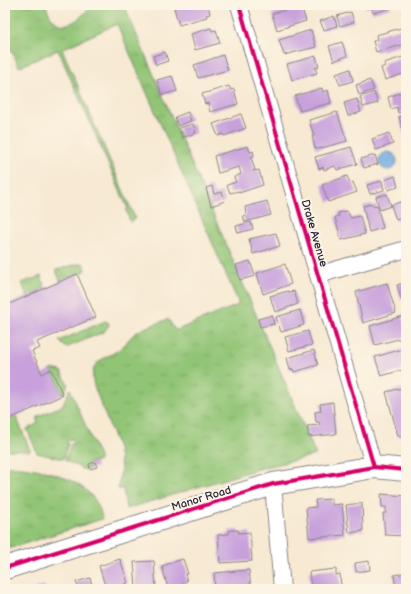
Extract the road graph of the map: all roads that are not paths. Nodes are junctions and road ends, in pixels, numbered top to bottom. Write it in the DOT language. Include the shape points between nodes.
graph roads {
  1 [pos="239,5"];
  2 [pos="406,249"];
  3 [pos="318,275"];
  4 [pos="374,467"];
  5 [pos="406,470"];
  6 [pos="273,484"];
  7 [pos="5,568"];
  8 [pos="282,589"];
  1 -- 3 [label="street, Drake Avenue"];
  2 -- 3 [label="street"];
  3 -- 4 [label="street, Drake Avenue"];
  4 -- 5 [label="street, Manor Road"];
  4 -- 6 [label="street, Manor Road"];
  6 -- 7 [label="street, Manor Road"];
  6 -- 8 [label="street"];
}
